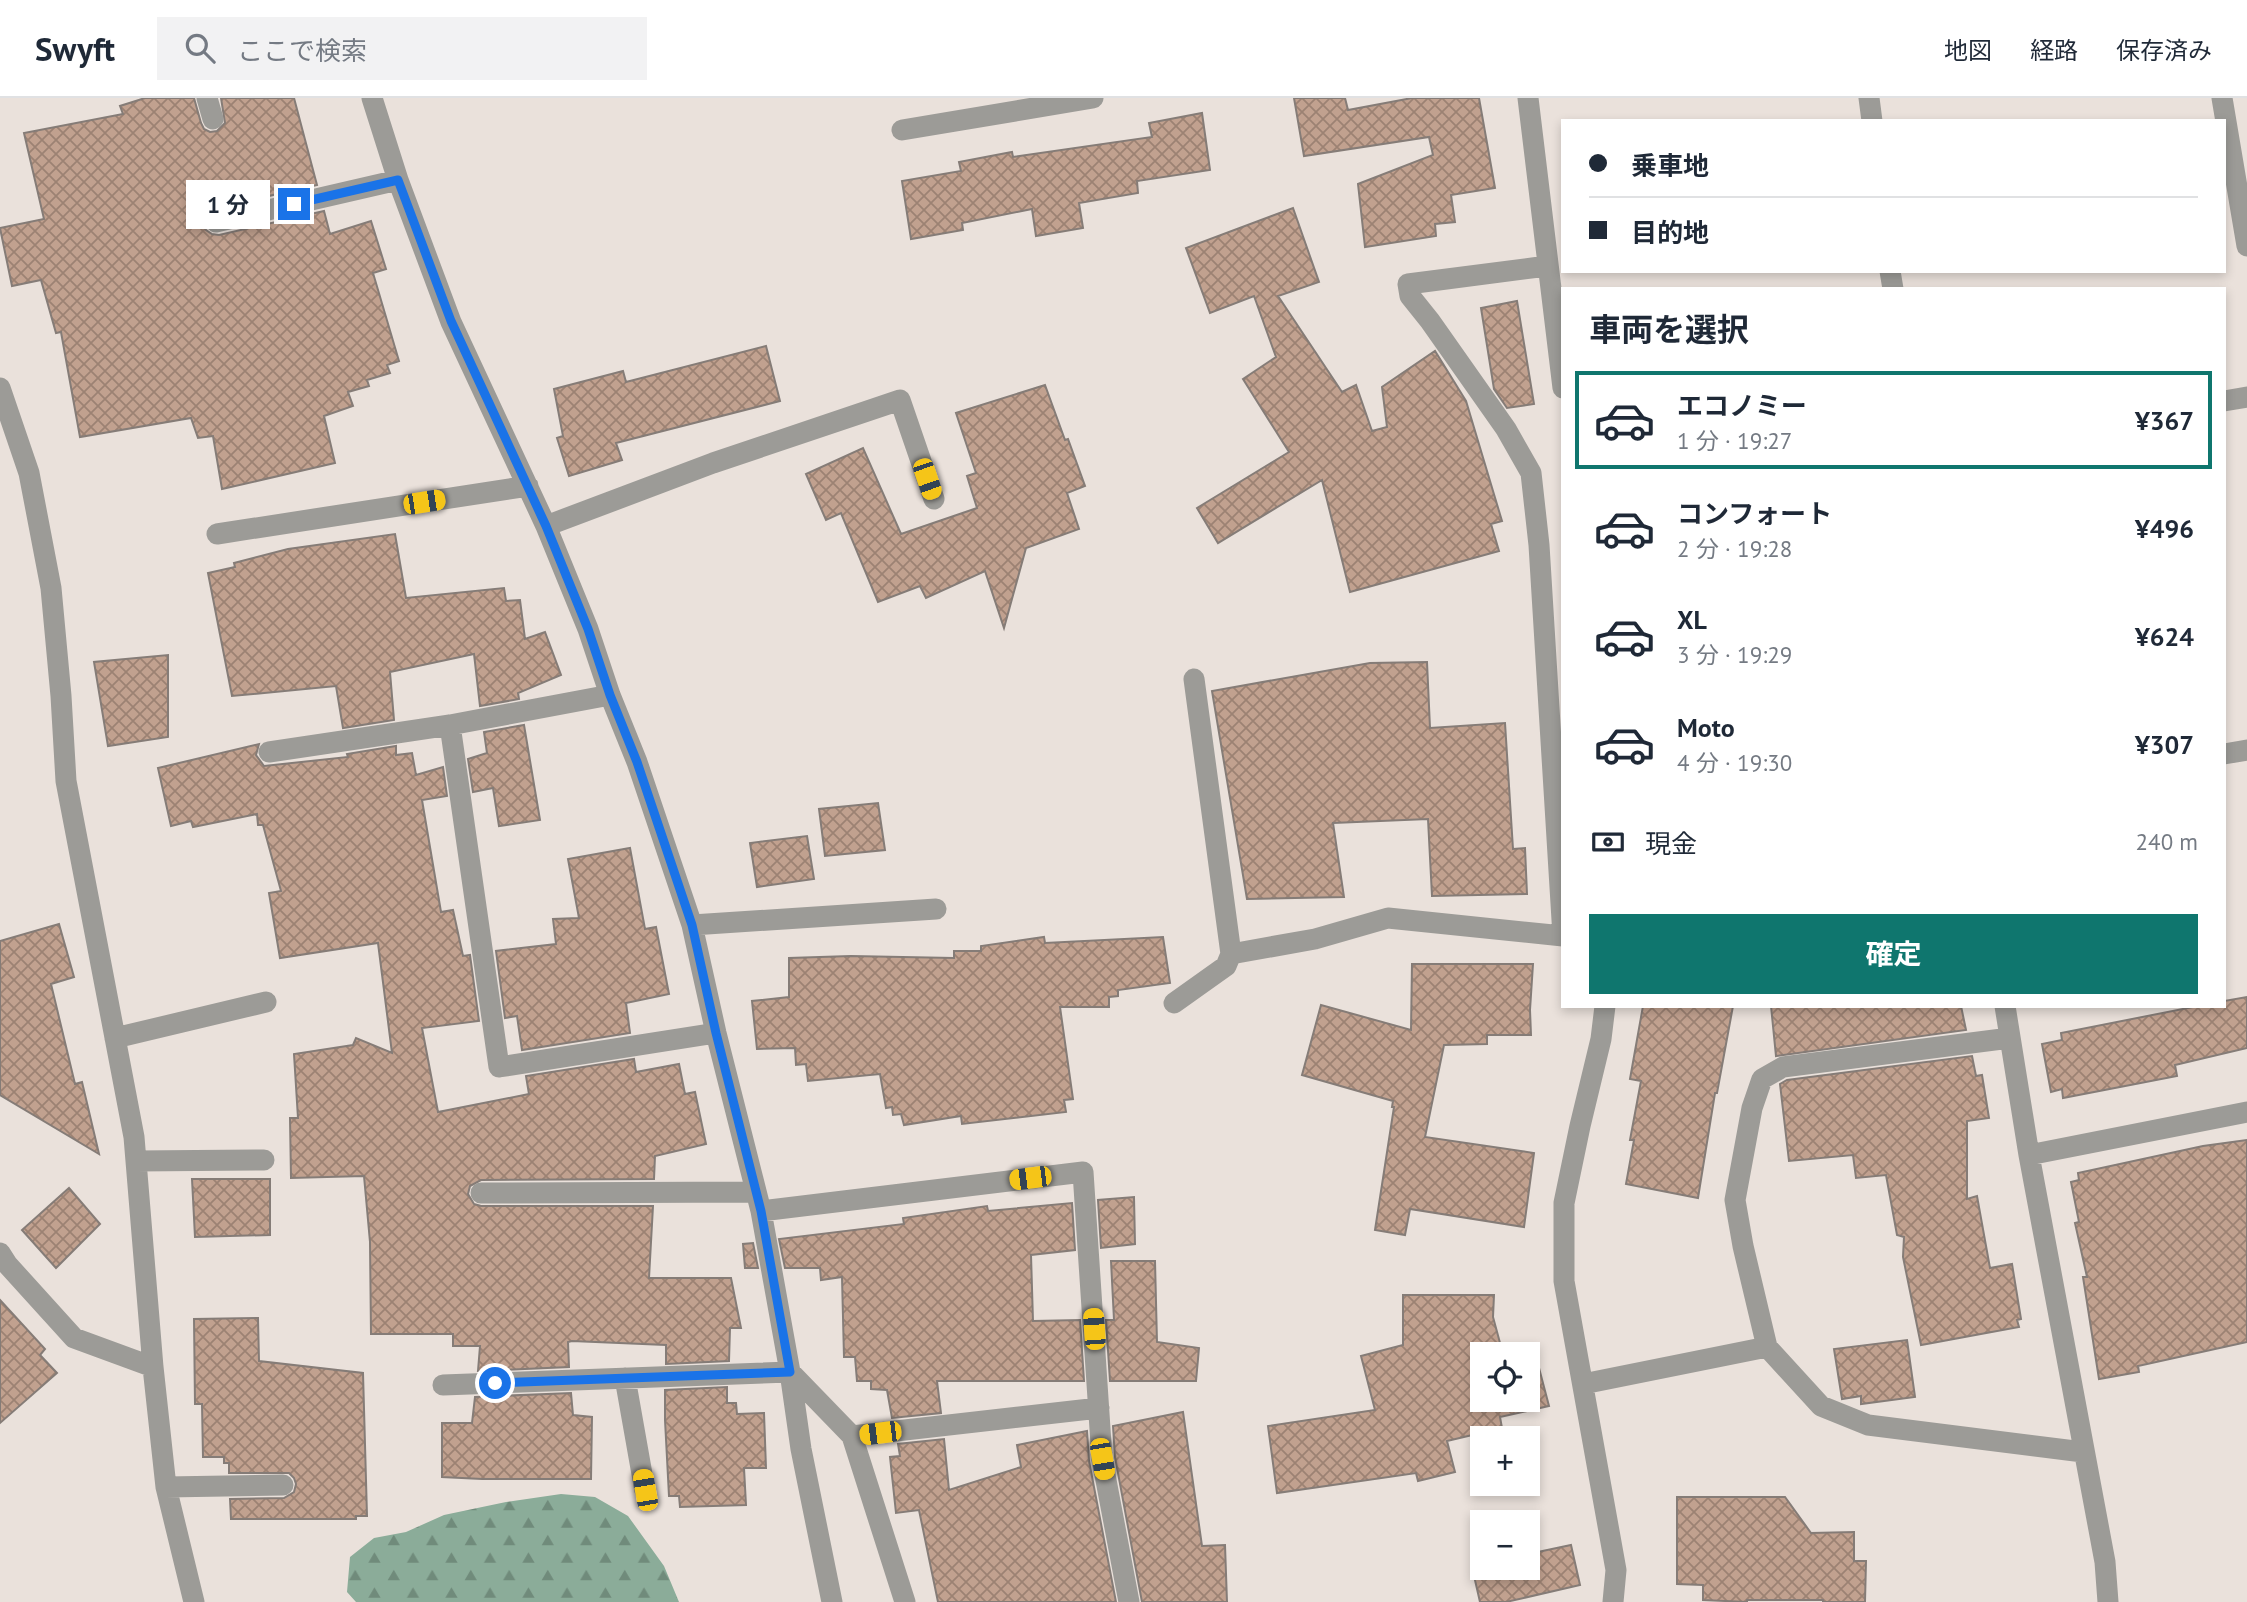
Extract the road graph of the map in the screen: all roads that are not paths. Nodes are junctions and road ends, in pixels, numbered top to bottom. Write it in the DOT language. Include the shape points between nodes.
graph roads {
  1 [pos="207,98"];
  2 [pos="372,98"];
  3 [pos="1093,98"];
  4 [pos="1528,98"];
  5 [pos="1869,98"];
  6 [pos="2222,98"];
  7 [pos="213,119"];
  8 [pos="1872,119"];
  9 [pos="2226,119"];
  10 [pos="2226,122"];
  11 [pos="902,130"];
  12 [pos="398,180"];
  13 [pos="216,222"];
  14 [pos="2247,246"];
  15 [pos="1547,266"];
  16 [pos="1561,373"];
  17 [pos="0,388"];
  18 [pos="2247,397"];
  19 [pos="2226,401"];
  20 [pos="528,486"];
  21 [pos="934,499"];
  22 [pos="546,526"];
  23 [pos="218,534"];
  24 [pos="1194,679"];
  25 [pos="610,695"];
  26 [pos="450,725"];
  27 [pos="2247,750"];
  28 [pos="270,752"];
  29 [pos="2226,754"];
  30 [pos="1561,903"];
  31 [pos="936,909"];
  32 [pos="692,925"];
  33 [pos="1561,936"];
  34 [pos="1231,954"];
  35 [pos="266,1002"];
  36 [pos="1174,1003"];
  37 [pos="1605,1008"];
  38 [pos="2005,1008"];
  39 [pos="716,1033"];
  40 [pos="115,1038"];
  41 [pos="2010,1038"];
  42 [pos="2247,1112"];
  43 [pos="2029,1155"];
  44 [pos="264,1160"];
  45 [pos="136,1161"];
  46 [pos="481,1193"];
  47 [pos="759,1201"];
  48 [pos="0,1253"];
  49 [pos="1767,1347"];
  50 [pos="153,1367"];
  51 [pos="790,1372"];
  52 [pos="625,1378"];
  53 [pos="1583,1384"];
  54 [pos="443,1385"];
  55 [pos="1099,1408"];
  56 [pos="852,1436"];
  57 [pos="2083,1452"];
  58 [pos="283,1485"];
  59 [pos="166,1488"];
  60 [pos="645,1490"];
  61 [pos="194,1602"];
  62 [pos="832,1602"];
  63 [pos="905,1602"];
  64 [pos="1129,1602"];
  65 [pos="1613,1602"];
  66 [pos="2108,1602"];
  1 -- 7 [label="street"];
  2 -- 12 [label="street"];
  3 -- 11 [label="street"];
  4 -- 15 [label="street"];
  5 -- 8 [label="street"];
  6 -- 9 [label="street"];
  10 -- 14 [label="street"];
  12 -- 13 [label="street"];
  12 -- 20 [label="street" via="451,321"];
  15 -- 16 [label="street"];
  15 -- 30 [label="street" via="1408,284 1410,296 1506,429 1531,473"];
  17 -- 40 [label="street" via="29,473 51,588 66,781"];
  18 -- 19 [label="street"];
  20 -- 22 [label="street"];
  20 -- 23 [label="street"];
  21 -- 22 [label="street" via="900,400"];
  22 -- 25 [label="street"];
  24 -- 34 [label="street"];
  25 -- 26 [label="street"];
  25 -- 32 [label="street"];
  26 -- 28 [label="street"];
  26 -- 39 [label="street" via="499,1067"];
  27 -- 29 [label="street"];
  31 -- 32 [label="street"];
  32 -- 39 [label="street"];
  33 -- 34 [label="street" via="1388,918 1315,939"];
  34 -- 36 [label="street" via="1226,966"];
  35 -- 40 [label="street"];
  37 -- 53 [label="street" via="1564,1203 1564,1281"];
  38 -- 41 [label="street"];
  39 -- 47 [label="street"];
  40 -- 45 [label="street"];
  41 -- 43 [label="street"];
  41 -- 49 [label="street" via="1783,1067 1762,1079 1735,1200"];
  42 -- 43 [label="street"];
  43 -- 57 [label="street"];
  44 -- 45 [label="street"];
  45 -- 50 [label="street"];
  46 -- 47 [label="street"];
  47 -- 51 [label="street"];
  47 -- 55 [label="street" via="1083,1172"];
  48 -- 50 [label="street" via="74,1338"];
  49 -- 53 [label="street"];
  49 -- 57 [label="street" via="1821,1406 1868,1425"];
  50 -- 59 [label="street"];
  51 -- 52 [label="street"];
  51 -- 56 [label="street"];
  51 -- 62 [label="street"];
  52 -- 54 [label="street"];
  52 -- 60 [label="street"];
  53 -- 65 [label="street" via="1616,1570"];
  55 -- 56 [label="street"];
  55 -- 64 [label="street" via="1102,1459"];
  56 -- 63 [label="street"];
  57 -- 66 [label="street" via="2105,1562"];
  58 -- 59 [label="street"];
  59 -- 61 [label="street"];
}
